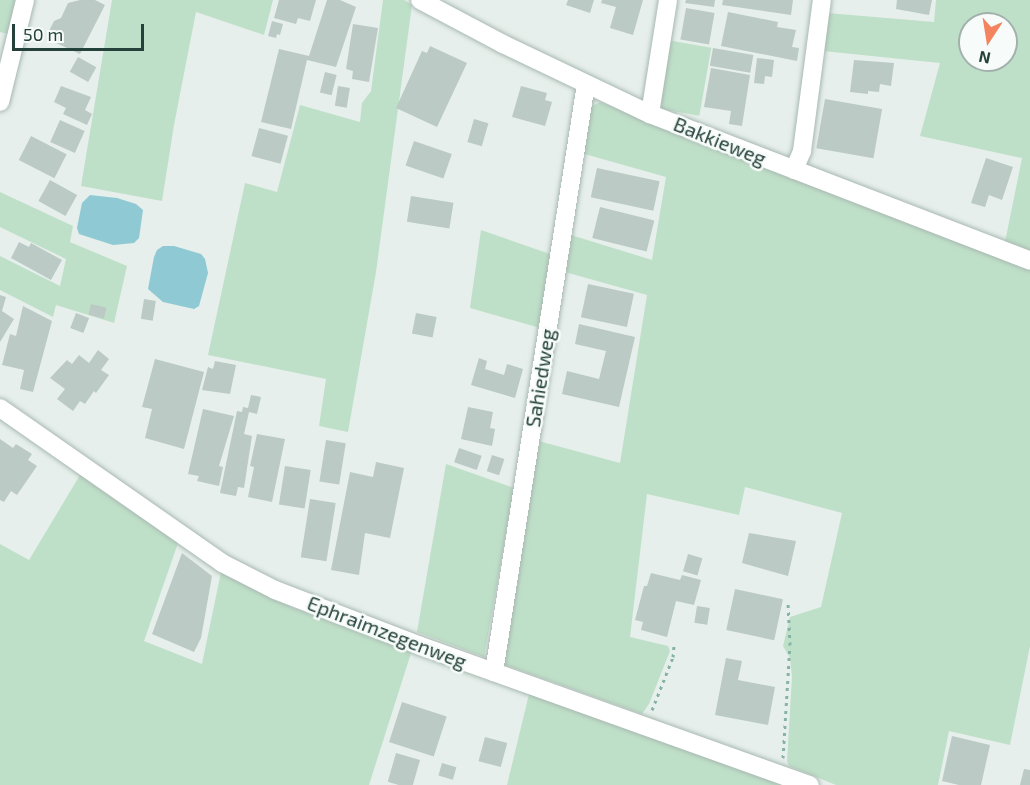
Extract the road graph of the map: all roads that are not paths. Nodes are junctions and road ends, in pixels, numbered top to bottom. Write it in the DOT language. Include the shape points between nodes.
graph roads {
  1 [pos="25,0"];
  2 [pos="420,0"];
  3 [pos="668,0"];
  4 [pos="822,0"];
  5 [pos="586,84"];
  6 [pos="0,102"];
  7 [pos="650,114"];
  8 [pos="794,170"];
  9 [pos="1030,261"];
  10 [pos="0,408"];
  11 [pos="494,672"];
  12 [pos="810,785"];
  1 -- 6 [label="street"];
  2 -- 5 [label="street, Bakkieweg"];
  3 -- 7 [label="street"];
  4 -- 8 [label="street" via="802,151"];
  5 -- 7 [label="street, Bakkieweg"];
  5 -- 11 [label="street, Sahiedweg"];
  7 -- 8 [label="street, Bakkieweg"];
  8 -- 9 [label="street, Bakkieweg"];
  10 -- 11 [label="street, Ephraimzegenweg" via="222,563 275,590"];
  11 -- 12 [label="street, Ephraimzegenweg"];
}
